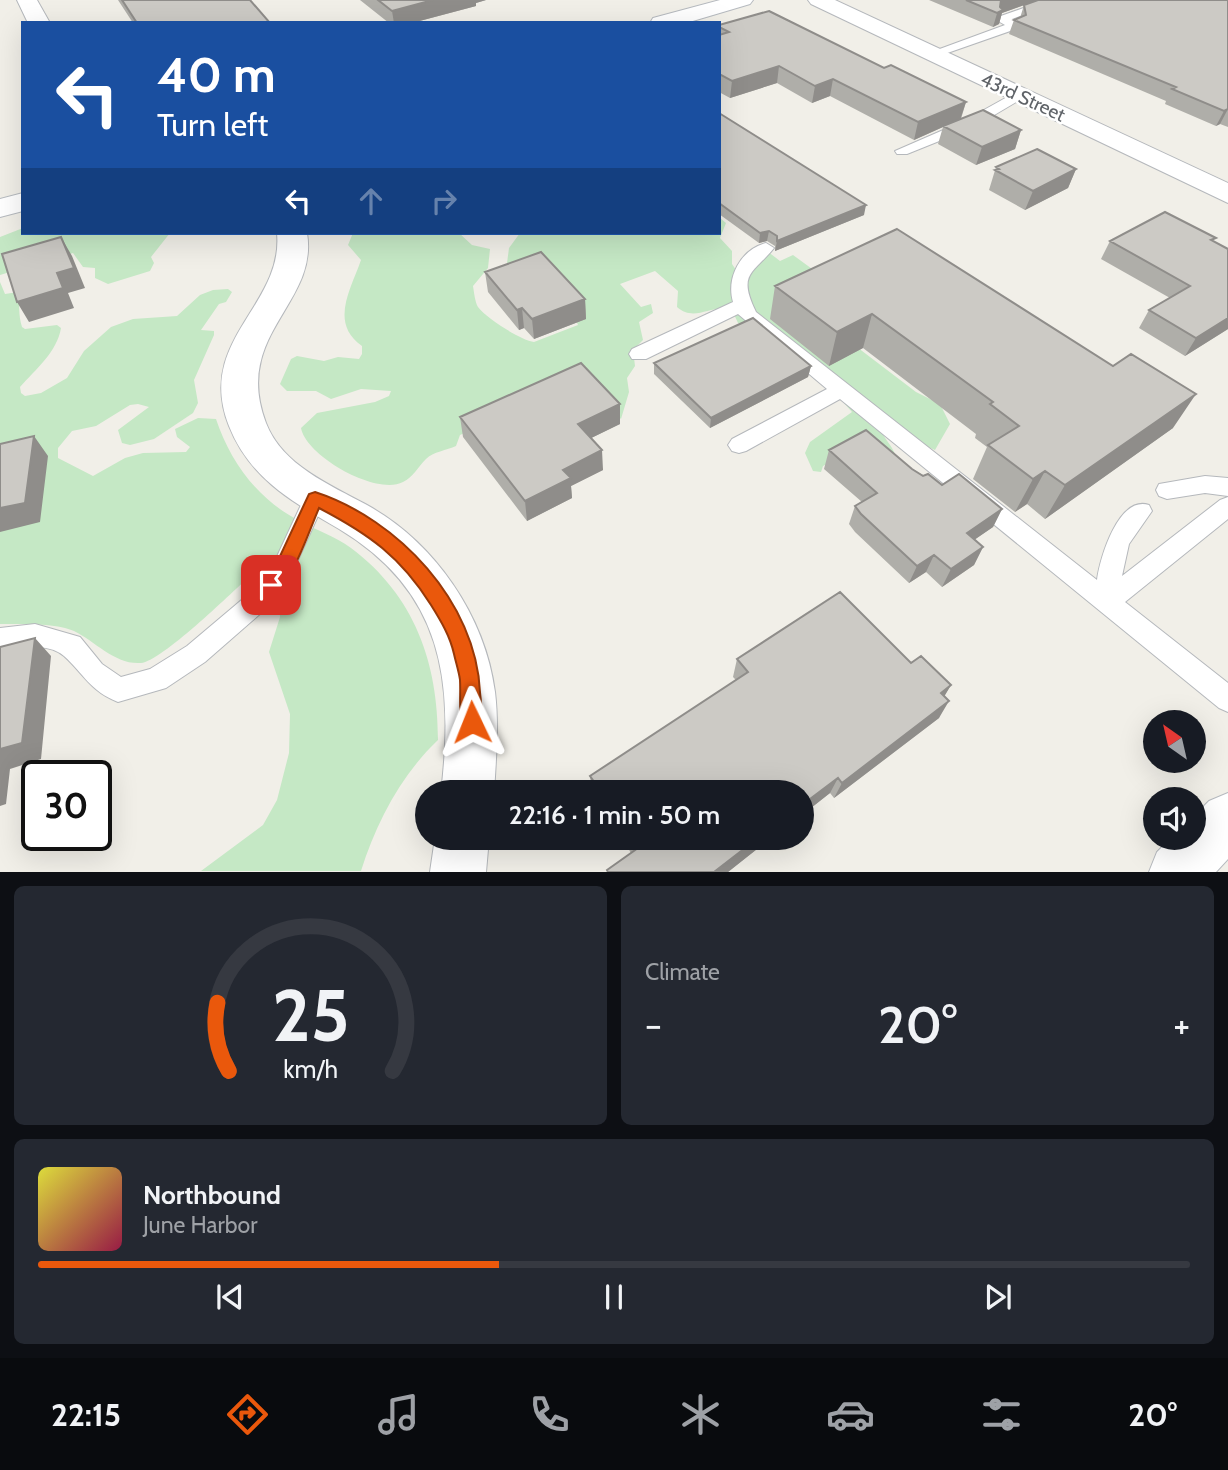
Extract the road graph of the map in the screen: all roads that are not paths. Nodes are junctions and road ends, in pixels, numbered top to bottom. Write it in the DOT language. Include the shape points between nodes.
graph roads {
  1 [pos="27,0"];
  2 [pos="743,0"];
  3 [pos="818,0"];
  4 [pos="1057,0"];
  5 [pos="39,21"];
  6 [pos="669,21"];
  7 [pos="932,54"];
  8 [pos="1018,95"];
  9 [pos="902,151"];
  10 [pos="1228,194"];
  11 [pos="21,203"];
  12 [pos="0,208"];
  13 [pos="292,235"];
  14 [pos="766,248"];
  15 [pos="743,305"];
  16 [pos="639,354"];
  17 [pos="841,390"];
  18 [pos="739,445"];
  19 [pos="1228,487"];
  20 [pos="1167,491"];
  21 [pos="315,498"];
  22 [pos="1228,506"];
  23 [pos="1141,511"];
  24 [pos="1108,601"];
  25 [pos="0,639"];
  26 [pos="1228,699"];
  27 [pos="469,780"];
  28 [pos="1228,820"];
  29 [pos="461,850"];
  30 [pos="458,872"];
  31 [pos="1177,872"];
  1 -- 5 [label="street"];
  2 -- 6 [label="street"];
  3 -- 7 [label="street, 43rd Street"];
  4 -- 7 [label="lane" via="1002,19 1015,25"];
  7 -- 8 [label="street, 43rd Street"];
  8 -- 9 [label="lane" via="969,124"];
  8 -- 10 [label="street, 43rd Street"];
  11 -- 12 [label="street"];
  13 -- 21 [label="street" via="290,268 247,345 241,368 242,393 248,427 257,442 288,479"];
  14 -- 15 [label="lane" via="738,278"];
  15 -- 16 [label="lane"];
  15 -- 17 [label="lane" via="748,315"];
  17 -- 18 [label="lane"];
  17 -- 24 [label="lane"];
  19 -- 20 [label="lane" via="1184,485"];
  21 -- 25 [label="lane" via="282,571 260,599 196,654 157,679 118,691 93,672 71,645 35,635"];
  21 -- 27 [label="street" via="368,526 397,548 423,576 452,622 470,678 473,743"];
  22 -- 24 [label="lane"];
  23 -- 24 [label="lane" via="1121,531 1110,565"];
  24 -- 26 [label="lane"];
  28 -- 31 [label="street"];
  29 -- 30 [label="street"];
}
